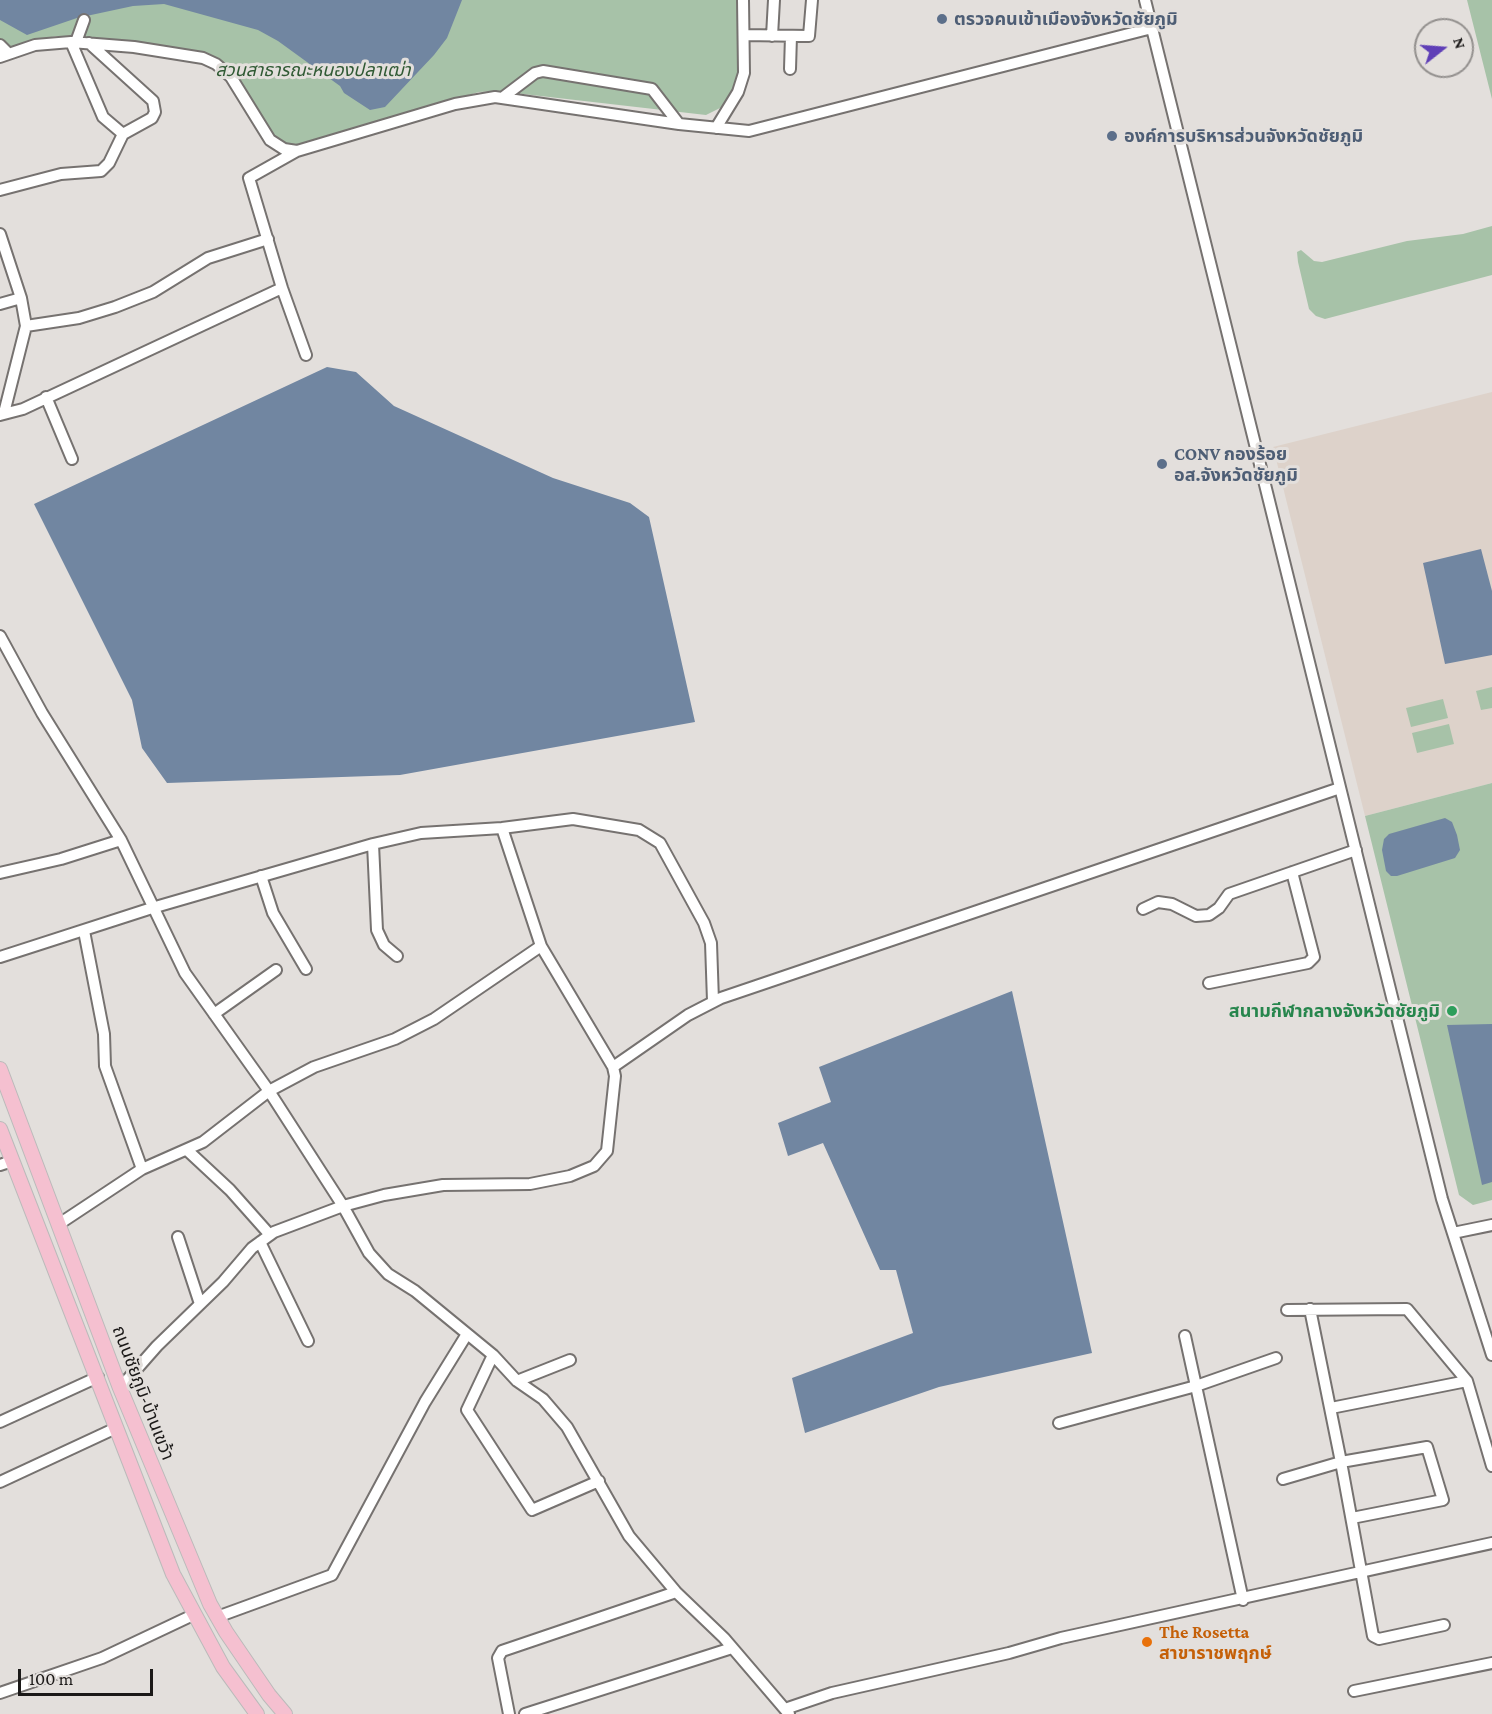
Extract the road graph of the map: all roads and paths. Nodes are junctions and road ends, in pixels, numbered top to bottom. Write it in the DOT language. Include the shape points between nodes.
graph roads {
  1 [pos="743,0"];
  2 [pos="774,0"];
  3 [pos="812,0"];
  4 [pos="1145,0"];
  5 [pos="84,20"];
  6 [pos="1152,28"];
  7 [pos="744,35"];
  8 [pos="772,36"];
  9 [pos="791,36"];
  10 [pos="74,42"];
  11 [pos="89,43"];
  12 [pos="2,50"];
  13 [pos="790,69"];
  14 [pos="502,98"];
  15 [pos="680,124"];
  16 [pos="716,128"];
  17 [pos="123,134"];
  18 [pos="297,151"];
  19 [pos="0,190"];
  20 [pos="0,234"];
  21 [pos="268,239"];
  22 [pos="282,288"];
  23 [pos="21,298"];
  24 [pos="0,304"];
  25 [pos="26,326"];
  26 [pos="306,355"];
  27 [pos="46,397"];
  28 [pos="2,414"];
  29 [pos="72,459"];
  30 [pos="0,636"];
  31 [pos="1340,788"];
  32 [pos="502,828"];
  33 [pos="121,840"];
  34 [pos="373,844"];
  35 [pos="1356,850"];
  36 [pos="1292,872"];
  37 [pos="0,873"];
  38 [pos="261,876"];
  39 [pos="152,908"];
  40 [pos="1143,909"];
  41 [pos="84,931"];
  42 [pos="541,946"];
  43 [pos="396,956"];
  44 [pos="0,957"];
  45 [pos="306,969"];
  46 [pos="276,970"];
  47 [pos="1209,983"];
  48 [pos="712,1001"];
  49 [pos="214,1014"];
  50 [pos="613,1067"];
  51 [pos="0,1069"];
  52 [pos="269,1091"];
  53 [pos="0,1129"];
  54 [pos="187,1150"];
  55 [pos="6,1163"];
  56 [pos="142,1169"];
  57 [pos="343,1206"];
  58 [pos="59,1224"];
  59 [pos="1492,1225"];
  60 [pos="1453,1233"];
  61 [pos="270,1235"];
  62 [pos="178,1237"];
  63 [pos="260,1242"];
  64 [pos="200,1304"];
  65 [pos="1287,1310"];
  66 [pos="1310,1310"];
  67 [pos="467,1334"];
  68 [pos="1185,1336"];
  69 [pos="308,1341"];
  70 [pos="494,1355"];
  71 [pos="1492,1355"];
  72 [pos="1276,1358"];
  73 [pos="570,1360"];
  74 [pos="98,1377"];
  75 [pos="517,1381"];
  76 [pos="1467,1381"];
  77 [pos="1196,1386"];
  78 [pos="120,1388"];
  79 [pos="1331,1408"];
  80 [pos="0,1422"];
  81 [pos="1059,1422"];
  82 [pos="116,1428"];
  83 [pos="1341,1462"];
  84 [pos="1492,1466"];
  85 [pos="1283,1479"];
  86 [pos="599,1481"];
  87 [pos="0,1482"];
  88 [pos="1352,1518"];
  89 [pos="1492,1543"];
  90 [pos="1362,1572"];
  91 [pos="676,1592"];
  92 [pos="1243,1600"];
  93 [pos="193,1615"];
  94 [pos="217,1617"];
  95 [pos="1444,1625"];
  96 [pos="732,1648"];
  97 [pos="1492,1663"];
  98 [pos="1354,1691"];
  99 [pos="0,1693"];
  100 [pos="787,1711"];
  101 [pos="257,1714"];
  102 [pos="285,1714"];
  103 [pos="509,1714"];
  104 [pos="525,1714"];
  1 -- 7 [label="street"];
  2 -- 8 [label="street"];
  3 -- 9 [label="street" via="809,36"];
  4 -- 6 [label="street"];
  5 -- 10 [label="street"];
  6 -- 16 [label="street" via="768,128"];
  6 -- 31 [label="street"];
  7 -- 8 [label="street"];
  7 -- 16 [label="street" via="744,73 738,92"];
  8 -- 9 [label="street"];
  9 -- 13 [label="street"];
  10 -- 11 [label="street"];
  10 -- 12 [label="street"];
  10 -- 17 [label="street" via="103,117"];
  11 -- 17 [label="street" via="153,101 152,118"];
  11 -- 18 [label="street" via="186,53 216,64 231,77 270,140 284,149"];
  14 -- 15 [label="street"];
  14 -- 15 [label="street" via="543,71 652,89"];
  14 -- 18 [label="street" via="476,99"];
  15 -- 16 [label="street"];
  17 -- 19 [label="street" via="102,171 61,174"];
  18 -- 21 [label="street" via="249,178"];
  20 -- 23 [label="street"];
  21 -- 22 [label="street"];
  21 -- 25 [label="street" via="208,258 153,292 115,307 79,318"];
  22 -- 26 [label="street"];
  22 -- 27 [label="street"];
  23 -- 24 [label="street"];
  23 -- 25 [label="street"];
  25 -- 28 [label="street"];
  27 -- 28 [label="street"];
  27 -- 29 [label="street"];
  30 -- 33 [label="street" via="42,713"];
  31 -- 35 [label="street"];
  31 -- 48 [label="street"];
  32 -- 34 [label="street" via="421,833"];
  32 -- 42 [label="street"];
  32 -- 48 [label="street" via="573,819 639,830 660,843 711,942"];
  33 -- 37 [label="street"];
  33 -- 39 [label="street"];
  34 -- 38 [label="street"];
  34 -- 43 [label="street" via="377,930 384,945"];
  35 -- 36 [label="street"];
  35 -- 60 [label="street"];
  36 -- 40 [label="street" via="1228,894 1220,908 1209,915 1196,916 1158,902"];
  36 -- 47 [label="street" via="1314,957 1308,963"];
  38 -- 39 [label="street"];
  38 -- 45 [label="street" via="273,913"];
  39 -- 41 [label="street"];
  39 -- 49 [label="street" via="185,973"];
  41 -- 44 [label="street"];
  41 -- 56 [label="street" via="104,1034 105,1066"];
  42 -- 50 [label="street"];
  42 -- 52 [label="street" via="435,1019 396,1039 314,1067"];
  46 -- 49 [label="street"];
  48 -- 50 [label="street"];
  49 -- 52 [label="street"];
  50 -- 57 [label="street" via="607,1151 594,1166 570,1176 530,1184 443,1185"];
  51 -- 58 [label="main road, ถนนชัยภูมิ-บ้านเขว้า"];
  52 -- 54 [label="street"];
  52 -- 57 [label="street"];
  53 -- 55 [label="main road, ถนนชัยภูมิ-บ้านเขว้า"];
  54 -- 56 [label="street"];
  54 -- 61 [label="street"];
  55 -- 74 [label="main road, ถนนชัยภูมิ-บ้านเขว้า"];
  56 -- 58 [label="street"];
  57 -- 61 [label="street"];
  57 -- 67 [label="street" via="369,1253 388,1274"];
  58 -- 78 [label="main road, ถนนชัยภูมิ-บ้านเขว้า"];
  59 -- 60 [label="street"];
  60 -- 71 [label="street"];
  61 -- 63 [label="street"];
  62 -- 64 [label="street"];
  63 -- 64 [label="street"];
  63 -- 69 [label="street"];
  64 -- 78 [label="street"];
  65 -- 66 [label="street"];
  66 -- 76 [label="street" via="1407,1309"];
  66 -- 79 [label="street"];
  67 -- 70 [label="street"];
  67 -- 94 [label="street" via="425,1402 332,1575"];
  68 -- 77 [label="street"];
  70 -- 75 [label="street"];
  70 -- 86 [label="street" via="467,1410 532,1510"];
  72 -- 77 [label="street"];
  73 -- 75 [label="street"];
  74 -- 80 [label="street"];
  74 -- 82 [label="main road, ถนนชัยภูมิ-บ้านเขว้า"];
  75 -- 86 [label="street" via="543,1399 567,1427"];
  76 -- 79 [label="street"];
  76 -- 84 [label="street"];
  77 -- 81 [label="street"];
  77 -- 92 [label="street"];
  78 -- 94 [label="main road, ถนนชัยภูมิ-บ้านเขว้า"];
  79 -- 83 [label="street"];
  82 -- 87 [label="street"];
  82 -- 93 [label="main road, ถนนชัยภูมิ-บ้านเขว้า"];
  83 -- 85 [label="street"];
  83 -- 88 [label="street"];
  83 -- 88 [label="street" via="1427,1447 1443,1500"];
  86 -- 91 [label="street" via="629,1536"];
  88 -- 90 [label="street"];
  89 -- 90 [label="street"];
  90 -- 92 [label="street"];
  90 -- 95 [label="street" via="1371,1632 1376,1638"];
  91 -- 96 [label="street"];
  91 -- 103 [label="street" via="502,1652 498,1658"];
  92 -- 100 [label="street" via="1061,1638 832,1693"];
  93 -- 99 [label="street" via="102,1658"];
  93 -- 101 [label="main road, ถนนชัยภูมิ-บ้านเขว้า"];
  94 -- 102 [label="main road, ถนนชัยภูมิ-บ้านเขว้า"];
  96 -- 100 [label="street"];
  96 -- 104 [label="street"];
  97 -- 98 [label="street"];
}
